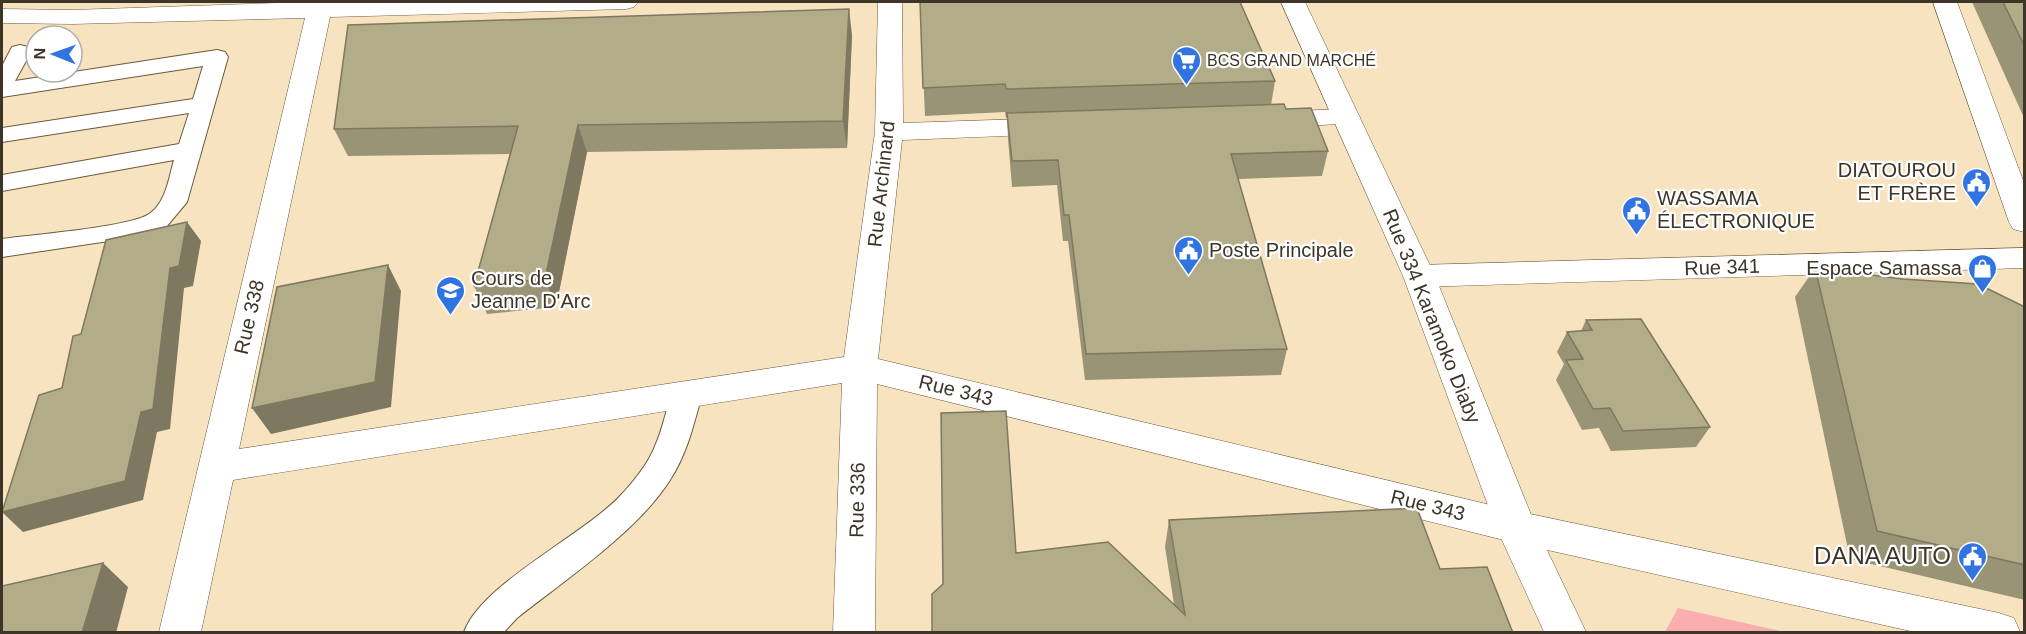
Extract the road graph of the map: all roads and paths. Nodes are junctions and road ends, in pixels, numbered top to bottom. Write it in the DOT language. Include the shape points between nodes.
graph roads {
  1 [pos="626,2"];
  2 [pos="890,2"];
  3 [pos="1293,2"];
  4 [pos="1946,2"];
  5 [pos="320,6"];
  6 [pos="2,16"];
  7 [pos="20,52"];
  8 [pos="2,85"];
  9 [pos="2,90"];
  10 [pos="203,104"];
  11 [pos="1346,117"];
  12 [pos="1241,120"];
  13 [pos="1077,126"];
  14 [pos="889,132"];
  15 [pos="2,135"];
  16 [pos="188,150"];
  17 [pos="2,183"];
  18 [pos="2025,222"];
  19 [pos="2,248"];
  20 [pos="2025,258"];
  21 [pos="1419,276"];
  22 [pos="860,367"];
  23 [pos="687,394"];
  24 [pos="215,468"];
  25 [pos="1516,527"];
  26 [pos="180,633"];
  27 [pos="482,633"];
  28 [pos="854,633"];
  29 [pos="1565,633"];
  30 [pos="1999,633"];
  1 -- 5 [label="street"];
  2 -- 14 [label="street, Rue Archinard"];
  3 -- 11 [label="street, Rue 334 Karamoko Diaby"];
  4 -- 18 [label="street"];
  5 -- 6 [label="street" via="72,17"];
  5 -- 24 [label="street, Rue 338"];
  7 -- 8 [label="lane"];
  9 -- 10 [label="lane" via="217,57"];
  10 -- 15 [label="lane"];
  10 -- 16 [label="lane"];
  11 -- 12 [label="street"];
  11 -- 21 [label="street, Rue 334 Karamoko Diaby"];
  13 -- 14 [label="street"];
  14 -- 22 [label="street, Rue Archinard"];
  16 -- 17 [label="lane"];
  16 -- 19 [label="lane" via="174,202 158,220 129,229"];
  20 -- 21 [label="street, Rue 341"];
  21 -- 25 [label="street, Rue 334 Karamoko Diaby"];
  22 -- 23 [label="street"];
  22 -- 25 [label="street, Rue 343"];
  22 -- 28 [label="street, Rue 336"];
  23 -- 24 [label="street"];
  23 -- 27 [label="lane" via="672,445 659,471 632,506 504,607"];
  24 -- 26 [label="street, Rue 338"];
  25 -- 29 [label="street, Rue 334 Karamoko Diaby"];
  25 -- 30 [label="street, Rue 343"];
}
